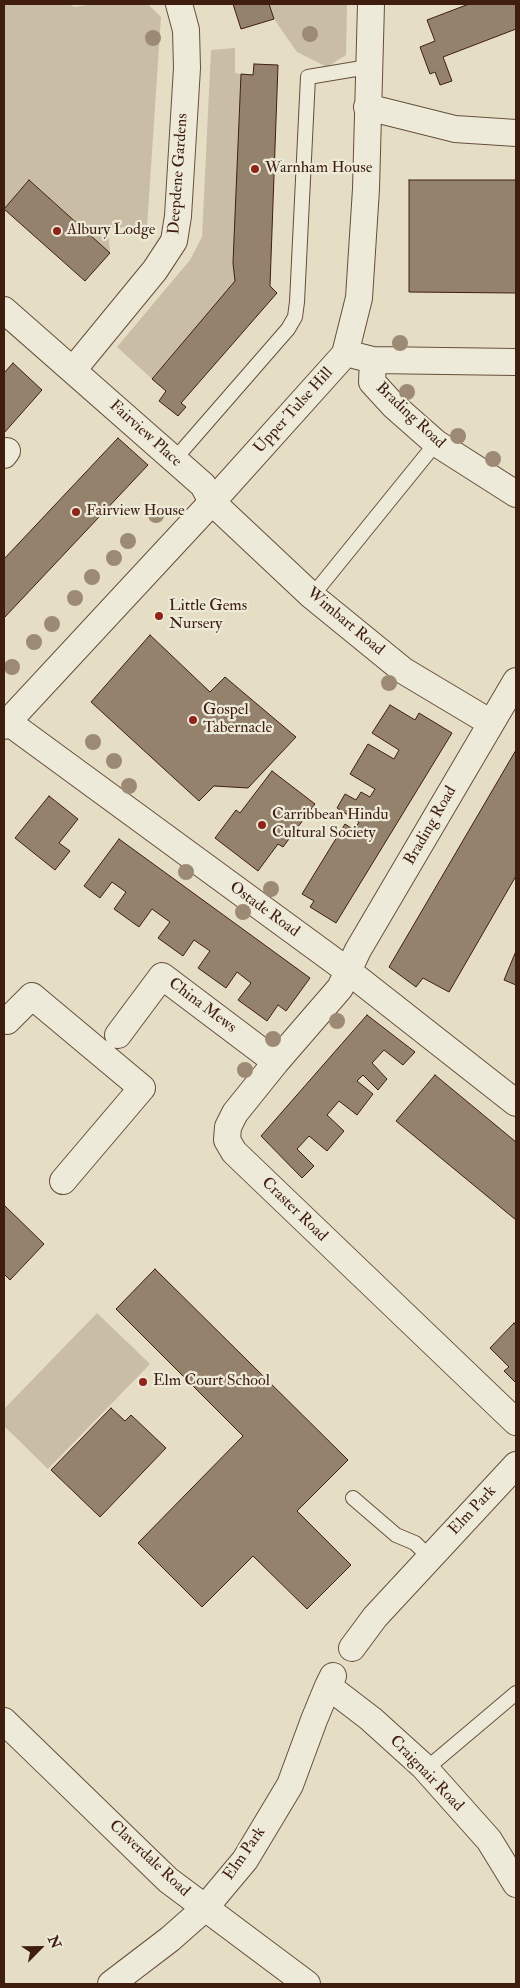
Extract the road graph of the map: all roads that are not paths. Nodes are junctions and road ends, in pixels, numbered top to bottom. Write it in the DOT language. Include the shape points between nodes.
graph roads {
  1 [pos="180,4"];
  2 [pos="371,4"];
  3 [pos="368,67"];
  4 [pos="367,107"];
  5 [pos="516,133"];
  6 [pos="4,310"];
  7 [pos="345,354"];
  8 [pos="373,360"];
  9 [pos="516,362"];
  10 [pos="73,370"];
  11 [pos="436,443"];
  12 [pos="174,460"];
  13 [pos="516,494"];
  14 [pos="212,502"];
  15 [pos="312,596"];
  16 [pos="516,681"];
  17 [pos="491,723"];
  18 [pos="6,724"];
  19 [pos="348,971"];
  20 [pos="4,1018"];
  21 [pos="118,1035"];
  22 [pos="276,1062"];
  23 [pos="516,1103"];
  24 [pos="63,1181"];
  25 [pos="516,1422"];
  26 [pos="516,1465"];
  27 [pos="353,1498"];
  28 [pos="430,1558"];
  29 [pos="352,1648"];
  30 [pos="331,1681"];
  31 [pos="516,1693"];
  32 [pos="4,1721"];
  33 [pos="426,1769"];
  34 [pos="516,1884"];
  35 [pos="204,1908"];
  36 [pos="111,1984"];
  37 [pos="307,1984"];
  1 -- 10 [label="street, Deepdene Gardens" via="186,30 187,68 174,242"];
  2 -- 3 [label="street, Upper Tulse Hill"];
  3 -- 4 [label="street, Upper Tulse Hill"];
  3 -- 12 [label="lane" via="308,77 298,302 294,317 288,329"];
  4 -- 5 [label="street" via="455,130"];
  4 -- 7 [label="street, Upper Tulse Hill" via="359,298"];
  6 -- 10 [label="street, Fairview Place"];
  7 -- 8 [label="street"];
  7 -- 14 [label="street, Upper Tulse Hill"];
  8 -- 9 [label="street"];
  8 -- 11 [label="street, Brading Road" via="372,382"];
  10 -- 12 [label="street, Fairview Place"];
  11 -- 13 [label="street, Brading Road"];
  11 -- 15 [label="lane"];
  12 -- 14 [label="street, Fairview Place" via="203,485"];
  14 -- 15 [label="street, Wimbart Road"];
  14 -- 18 [label="street, Upper Tulse Hill"];
  15 -- 17 [label="street, Wimbart Road" via="404,671"];
  16 -- 17 [label="street, Brading Road"];
  17 -- 19 [label="street, Brading Road"];
  18 -- 19 [label="street, Ostade Road"];
  19 -- 22 [label="street, Craster Road" via="340,988"];
  19 -- 23 [label="street, Ostade Road"];
  20 -- 24 [label="street" via="7,1021 32,996 142,1088"];
  21 -- 22 [label="street, China Mews" via="162,976"];
  22 -- 25 [label="street, Craster Road" via="235,1113 228,1127 227,1140 234,1152"];
  26 -- 28 [label="street, Elm Park"];
  27 -- 28 [label="lane" via="396,1535 414,1543"];
  28 -- 29 [label="street, Elm Park"];
  30 -- 33 [label="street, Craignair Road"];
  30 -- 35 [label="street, Elm Park" via="290,1785 245,1860"];
  31 -- 33 [label="lane"];
  32 -- 35 [label="street, Claverdale Road" via="168,1880"];
  33 -- 34 [label="street, Craignair Road" via="489,1840"];
  35 -- 36 [label="street, Elm Park"];
  35 -- 37 [label="street, Claverdale Road"];
}
